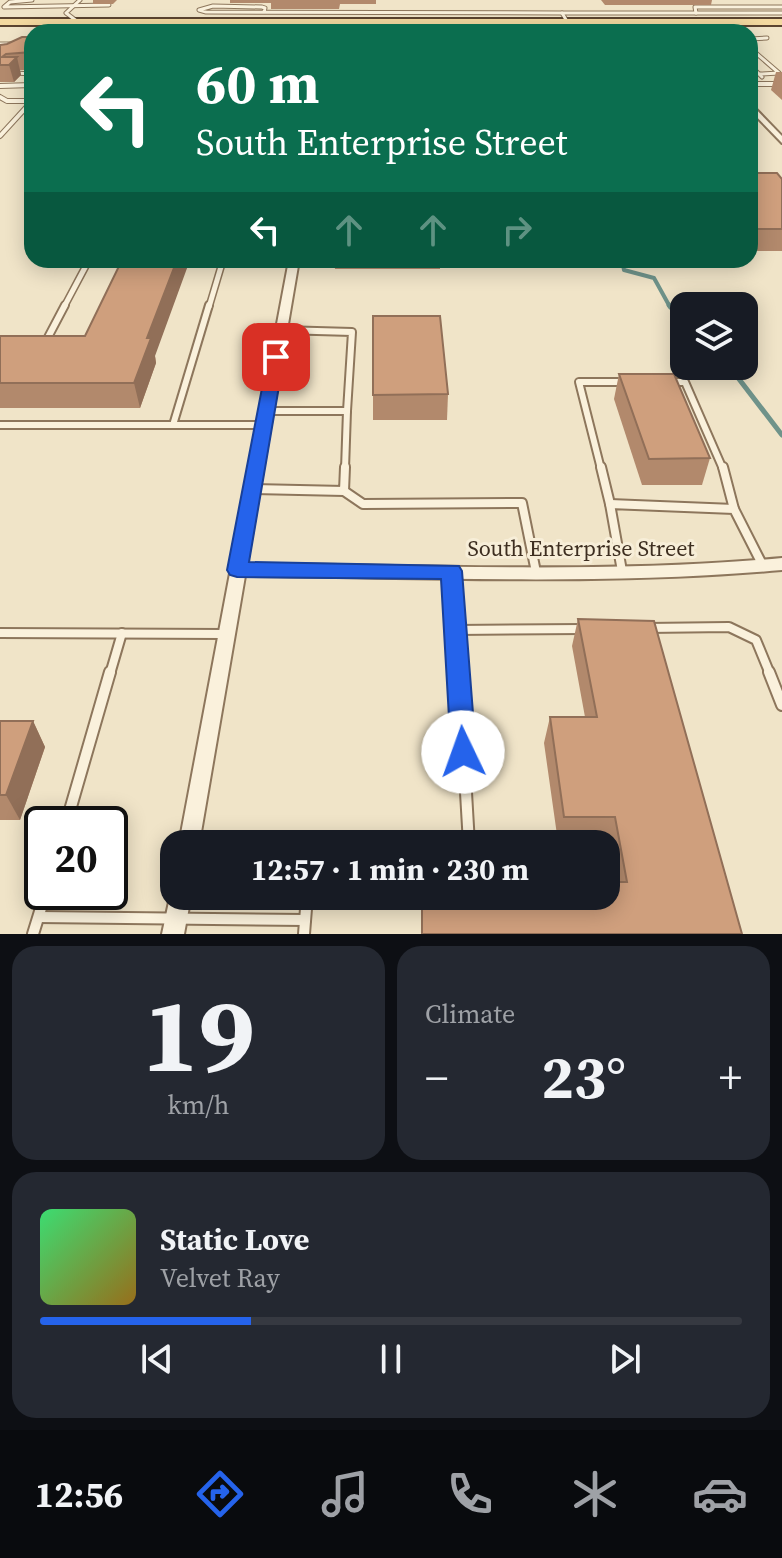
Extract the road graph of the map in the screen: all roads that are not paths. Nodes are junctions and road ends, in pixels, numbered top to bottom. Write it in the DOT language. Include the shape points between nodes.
graph roads {
  1 [pos="80,0"];
  2 [pos="92,0"];
  3 [pos="31,1"];
  4 [pos="63,5"];
  5 [pos="75,5"];
  6 [pos="86,5"];
  7 [pos="109,5"];
  8 [pos="782,7"];
  9 [pos="264,12"];
  10 [pos="696,13"];
  11 [pos="782,13"];
  12 [pos="78,22"];
  13 [pos="0,24"];
  14 [pos="24,24"];
  15 [pos="133,24"];
  16 [pos="569,24"];
  17 [pos="782,24"];
  18 [pos="767,38"];
  19 [pos="758,39"];
  20 [pos="0,44"];
  21 [pos="24,44"];
  22 [pos="758,55"];
  23 [pos="24,72"];
  24 [pos="760,74"];
  25 [pos="13,75"];
  26 [pos="758,84"];
  27 [pos="770,84"];
  28 [pos="782,84"];
  29 [pos="22,85"];
  30 [pos="0,86"];
  31 [pos="0,97"];
  32 [pos="24,101"];
  33 [pos="24,110"];
  34 [pos="758,119"];
  35 [pos="0,136"];
  36 [pos="782,141"];
  37 [pos="85,268"];
  38 [pos="221,268"];
  39 [pos="293,268"];
  40 [pos="281,330"];
  41 [pos="30,345"];
  42 [pos="640,382"];
  43 [pos="655,382"];
  44 [pos="347,411"];
  45 [pos="266,418"];
  46 [pos="0,425"];
  47 [pos="173,425"];
  48 [pos="251,489"];
  49 [pos="344,491"];
  50 [pos="610,504"];
  51 [pos="734,509"];
  52 [pos="782,564"];
  53 [pos="763,566"];
  54 [pos="237,570"];
  55 [pos="451,571"];
  56 [pos="622,571"];
  57 [pos="536,572"];
  58 [pos="638,628"];
  59 [pos="593,629"];
  60 [pos="456,630"];
  61 [pos="0,633"];
  62 [pos="122,633"];
  63 [pos="225,634"];
  64 [pos="782,705"];
  65 [pos="71,806"];
  66 [pos="191,830"];
  67 [pos="468,830"];
  68 [pos="41,910"];
  69 [pos="306,910"];
  70 [pos="39,917"];
  71 [pos="305,920"];
  72 [pos="175,926"];
  73 [pos="33,934"];
  74 [pos="304,934"];
  1 -- 5 [label="lane"];
  2 -- 6 [label="lane"];
  3 -- 4 [label="lane"];
  3 -- 4 [label="lane" via="4,7"];
  4 -- 5 [label="lane"];
  5 -- 6 [label="lane"];
  5 -- 12 [label="lane" via="66,13"];
  6 -- 7 [label="lane"];
  8 -- 10 [label="lane" via="695,7"];
  9 -- 9 [label="lane" via="206,12 199,10 262,7"];
  9 -- 16 [label="lane"];
  10 -- 11 [label="lane"];
  10 -- 16 [label="lane"];
  12 -- 13 [label="main road"];
  12 -- 15 [label="main road"];
  13 -- 14 [label="main road"];
  16 -- 17 [label="main road"];
  18 -- 19 [label="lane"];
  20 -- 21 [label="lane"];
  22 -- 24 [label="lane" via="779,73"];
  23 -- 25 [label="lane"];
  24 -- 27 [label="lane"];
  26 -- 27 [label="lane"];
  27 -- 28 [label="lane"];
  29 -- 30 [label="lane"];
  31 -- 32 [label="lane"];
  33 -- 35 [label="lane"];
  34 -- 36 [label="street"];
  37 -- 41 [label="lane" via="44,345"];
  38 -- 47 [label="lane"];
  39 -- 40 [label="street"];
  40 -- 44 [label="lane" via="352,332"];
  40 -- 45 [label="street"];
  42 -- 50 [label="lane" via="579,382"];
  43 -- 51 [label="lane" via="685,382 720,456"];
  44 -- 45 [label="lane"];
  44 -- 49 [label="lane"];
  45 -- 47 [label="lane"];
  45 -- 48 [label="street"];
  46 -- 47 [label="lane"];
  48 -- 49 [label="lane"];
  48 -- 54 [label="street"];
  49 -- 57 [label="lane" via="363,504 522,503"];
  50 -- 51 [label="lane"];
  50 -- 56 [label="lane"];
  51 -- 53 [label="lane"];
  52 -- 53 [label="street, South Enterprise Street"];
  53 -- 56 [label="street, South Enterprise Street"];
  54 -- 55 [label="street, South Enterprise Street"];
  54 -- 63 [label="street"];
  55 -- 57 [label="street, South Enterprise Street"];
  55 -- 60 [label="lane"];
  56 -- 57 [label="street, South Enterprise Street"];
  58 -- 64 [label="lane" via="729,627 756,640"];
  59 -- 60 [label="lane"];
  60 -- 67 [label="lane"];
  61 -- 62 [label="lane"];
  62 -- 63 [label="lane"];
  62 -- 65 [label="lane"];
  63 -- 66 [label="street"];
  68 -- 70 [label="lane"];
  69 -- 71 [label="lane"];
  70 -- 72 [label="lane"];
  70 -- 73 [label="lane"];
  71 -- 72 [label="lane"];
  71 -- 74 [label="lane"];
}
